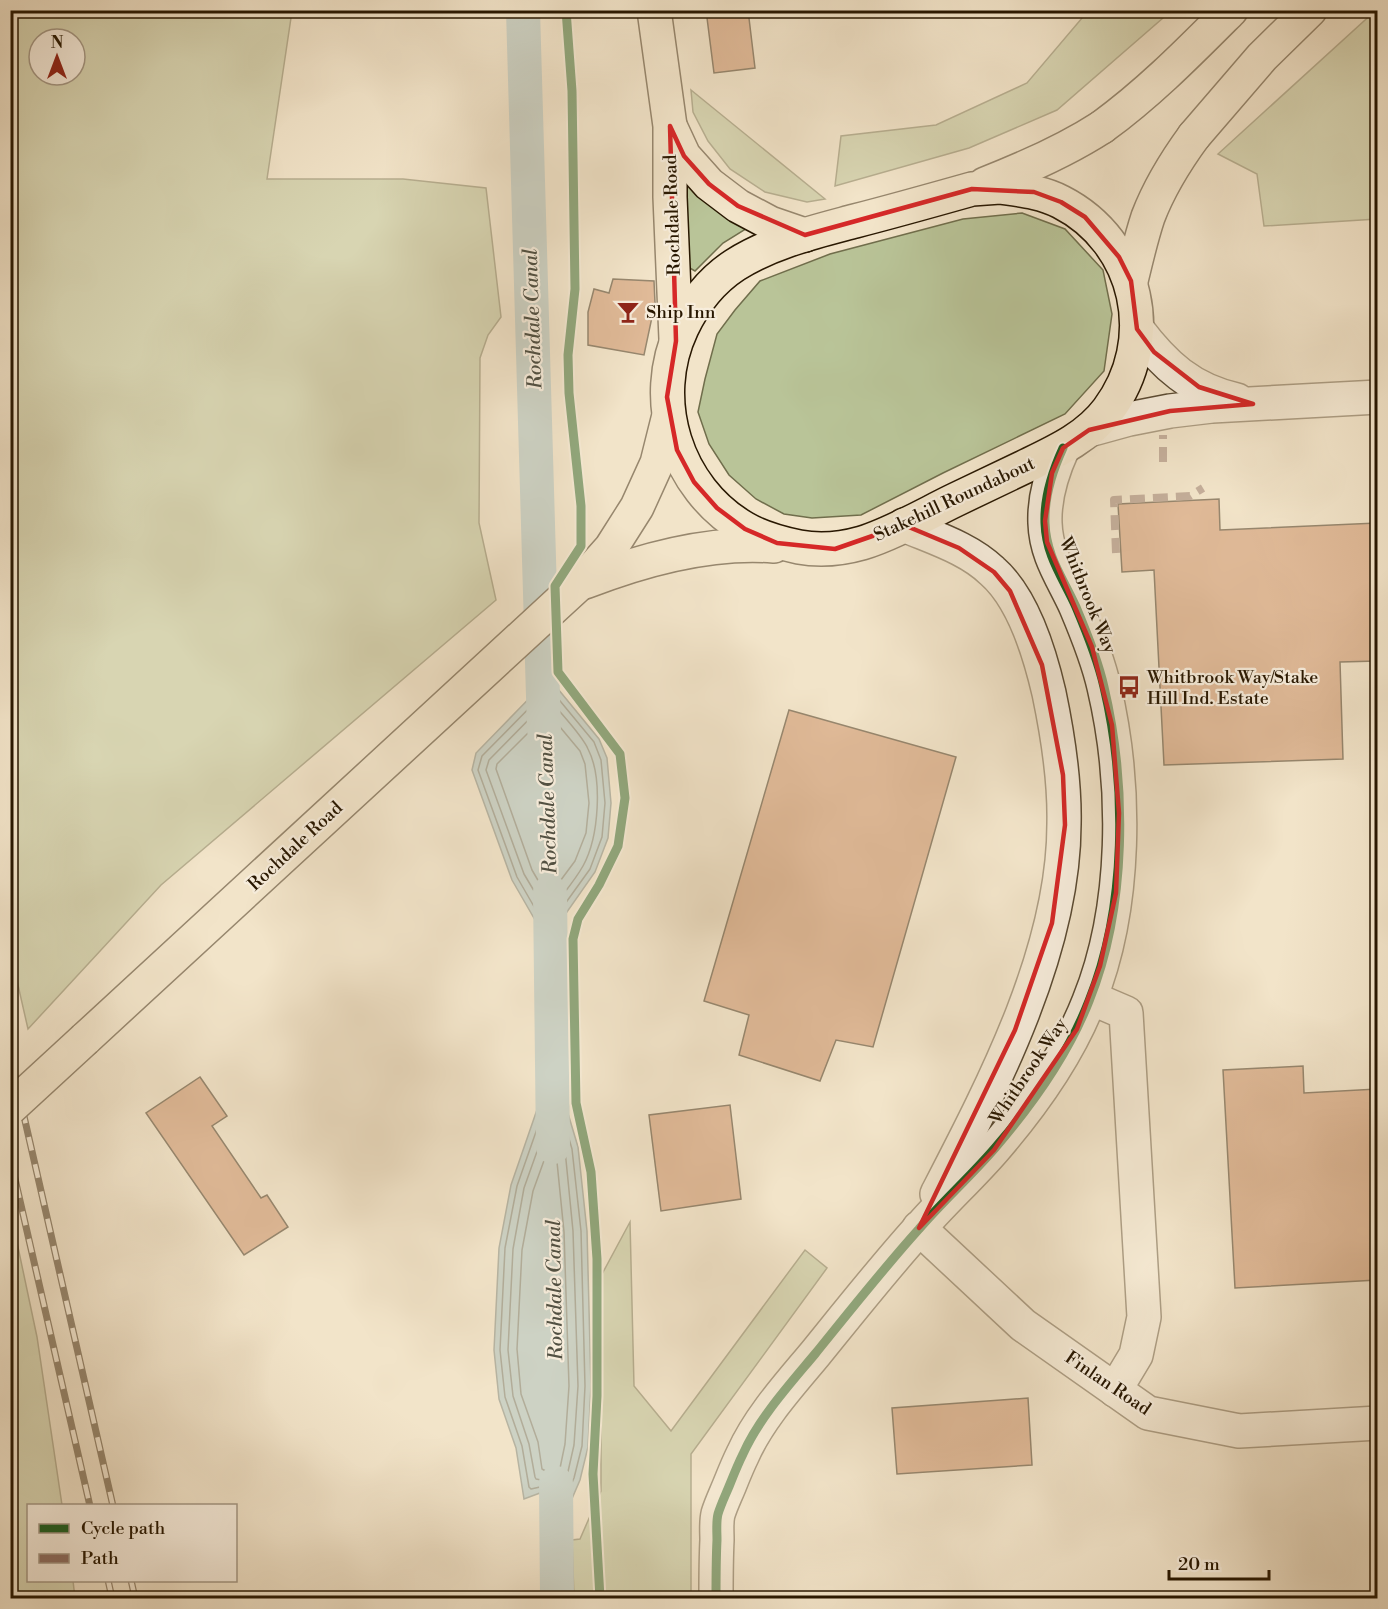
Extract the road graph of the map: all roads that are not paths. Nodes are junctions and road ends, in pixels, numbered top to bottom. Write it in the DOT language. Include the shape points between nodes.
graph roads {
  1 [pos="654,10"];
  2 [pos="1231,10"];
  3 [pos="1310,10"];
  4 [pos="670,126"];
  5 [pos="972,189"];
  6 [pos="805,235"];
  7 [pos="1131,280"];
  8 [pos="1137,329"];
  9 [pos="676,341"];
  10 [pos="1377,397"];
  11 [pos="1253,404"];
  12 [pos="668,417"];
  13 [pos="1089,430"];
  14 [pos="1063,448"];
  15 [pos="904,525"];
  16 [pos="812,549"];
  17 [pos="579,584"];
  18 [pos="1091,998"];
  19 [pos="10,1108"];
  20 [pos="919,1228"];
  21 [pos="1115,1390"];
  22 [pos="1377,1423"];
  23 [pos="716,1599"];
  1 -- 4 [label="main road, Rochdale Road"];
  2 -- 5 [label="main road" via="1161,78 1102,127 1042,161"];
  3 -- 7 [label="main road" via="1262,57 1194,136 1166,177 1148,218"];
  4 -- 6 [label="main road, Rochdale Road" via="684,156 709,184 738,206"];
  4 -- 9 [label="main road, Rochdale Road"];
  5 -- 6 [label="main road, Stakehill Roundabout"];
  5 -- 7 [label="main road, Stakehill Roundabout" via="1000,187 1034,192 1061,202 1086,217 1104,236"];
  6 -- 9 [label="main road, Stakehill Roundabout" via="763,250 726,272 690,311"];
  7 -- 8 [label="main road, Stakehill Roundabout"];
  8 -- 11 [label="street" via="1154,352 1199,387"];
  8 -- 13 [label="main road, Stakehill Roundabout" via="1132,361 1122,388"];
  9 -- 12 [label="main road, Stakehill Roundabout" via="668,371"];
  10 -- 11 [label="street"];
  11 -- 13 [label="street" via="1170,411"];
  12 -- 16 [label="main road, Stakehill Roundabout" via="677,450 694,482 717,508 745,529 777,543"];
  12 -- 17 [label="main road, Rochdale Road" via="657,463 637,507 611,548"];
  13 -- 14 [label="main road, Stakehill Roundabout"];
  14 -- 15 [label="main road, Stakehill Roundabout"];
  14 -- 18 [label="street, Whitbrook Way" via="1046,498 1047,542 1098,666 1118,771 1116,893"];
  15 -- 16 [label="main road, Stakehill Roundabout" via="864,542 835,549"];
  15 -- 20 [label="street, Whitbrook Way" via="977,558 1010,591 1042,665 1063,775 1065,825 1052,923 1037,972 973,1125"];
  16 -- 17 [label="main road, Rochdale Road" via="765,545 669,554"];
  17 -- 19 [label="main road, Rochdale Road, bridge"];
  18 -- 20 [label="street, Whitbrook Way" via="1077,1029 1025,1111 994,1150"];
  18 -- 21 [label="street" via="1126,1013 1144,1317 1136,1355"];
  20 -- 21 [label="street, Finlan Road" via="1023,1325"];
  20 -- 23 [label="street, Whitbrook Way" via="772,1406 744,1451 718,1516"];
  21 -- 22 [label="street, Finlan Road" via="1148,1413 1239,1431"];
}
